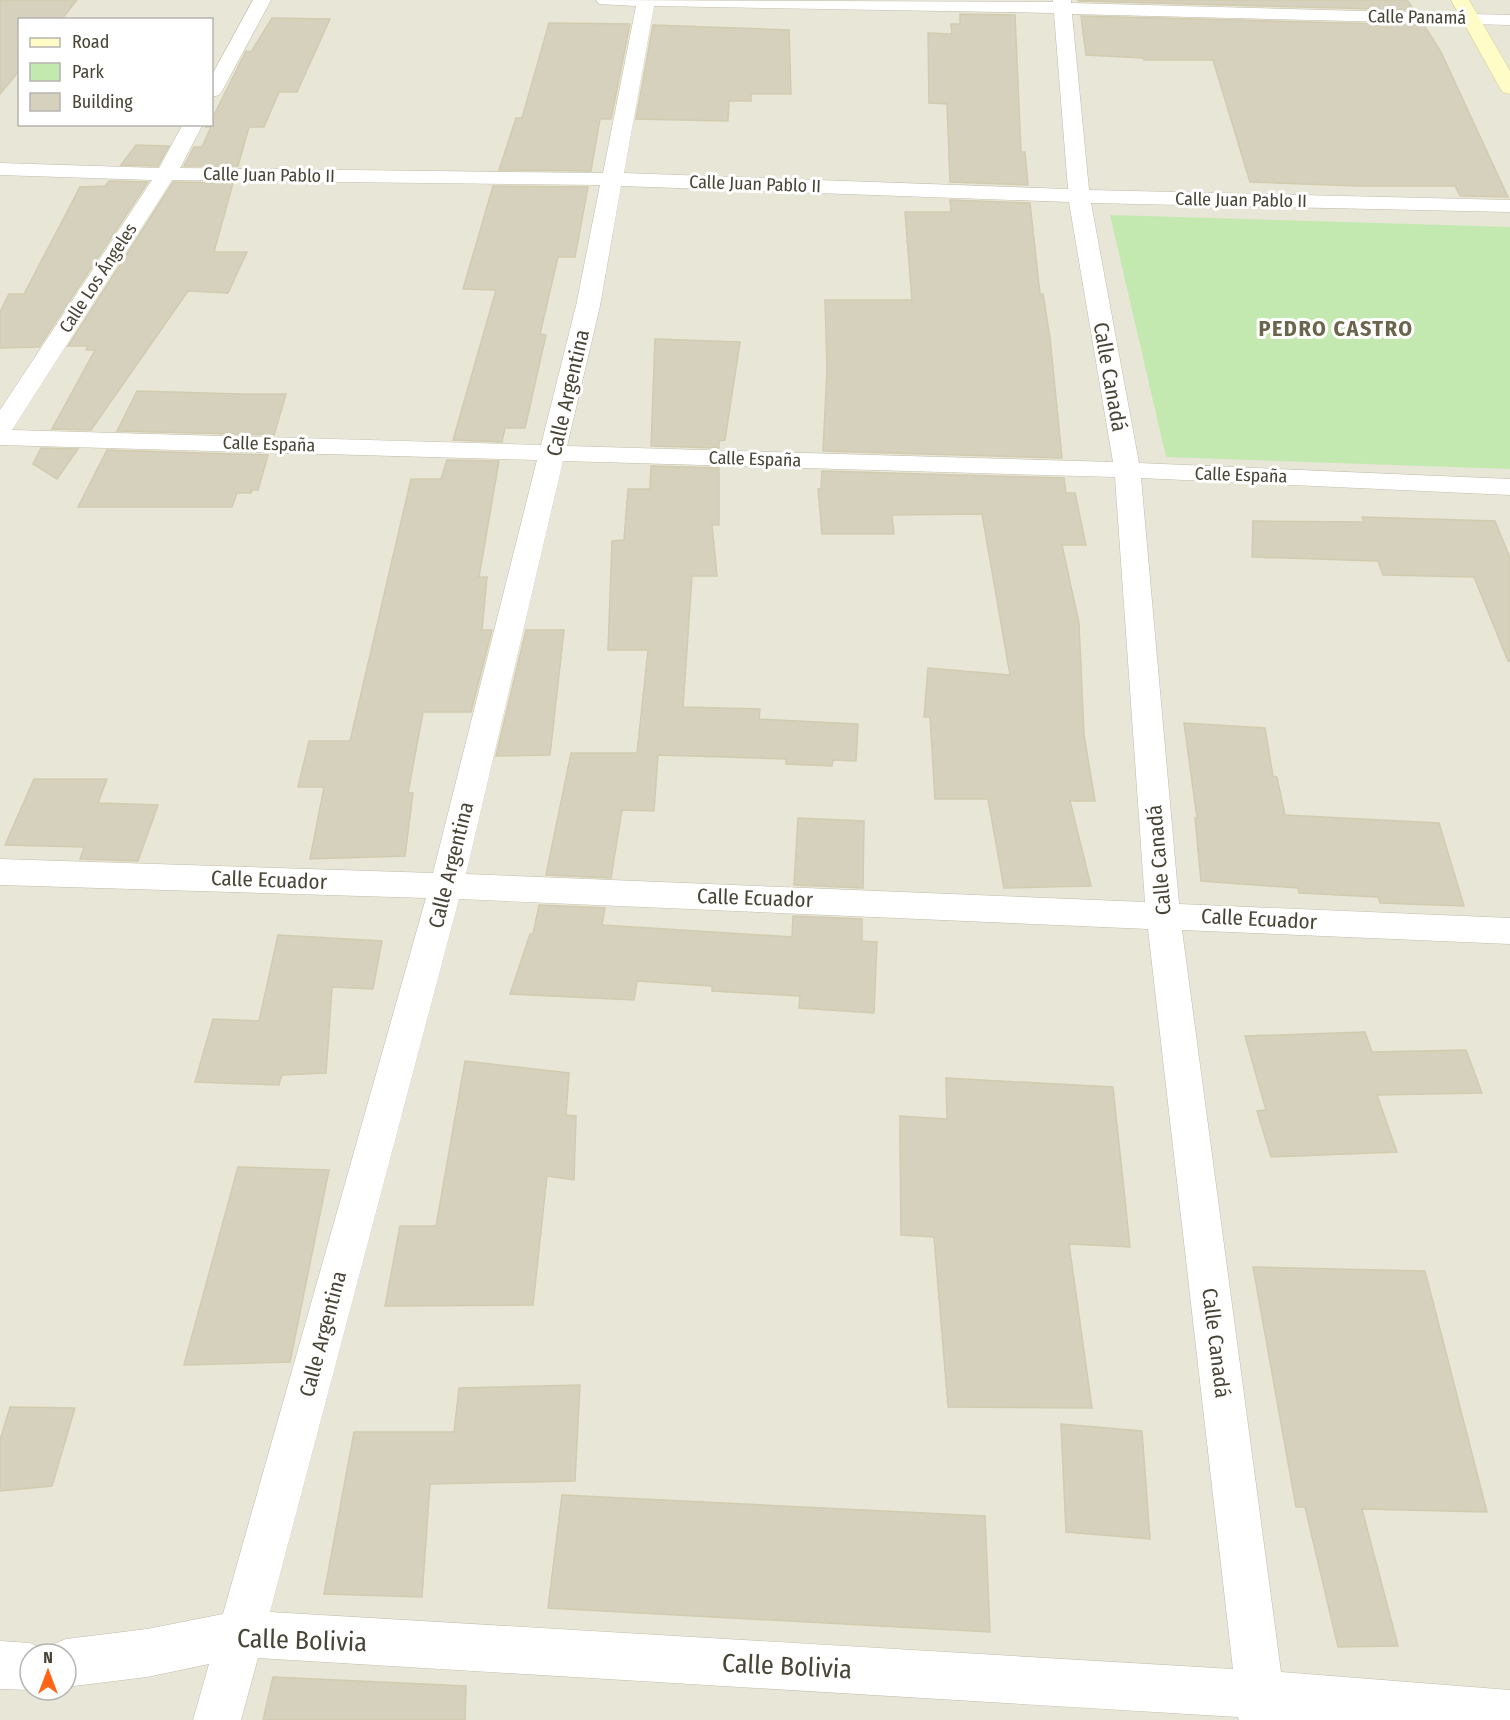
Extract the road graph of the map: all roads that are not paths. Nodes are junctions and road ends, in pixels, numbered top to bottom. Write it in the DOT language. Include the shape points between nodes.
graph roads {
  1 [pos="262,0"];
  2 [pos="605,0"];
  3 [pos="1460,0"];
  4 [pos="646,1"];
  5 [pos="1063,4"];
  6 [pos="1471,18"];
  7 [pos="1510,20"];
  8 [pos="1510,88"];
  9 [pos="213,90"];
  10 [pos="192,126"];
  11 [pos="0,169"];
  12 [pos="166,174"];
  13 [pos="614,179"];
  14 [pos="1079,196"];
  15 [pos="1510,206"];
  16 [pos="0,429"];
  17 [pos="0,437"];
  18 [pos="554,452"];
  19 [pos="1127,470"];
  20 [pos="1510,487"];
  21 [pos="0,872"];
  22 [pos="446,886"];
  23 [pos="1163,915"];
  24 [pos="1510,931"];
  25 [pos="240,1634"];
  26 [pos="78,1662"];
  27 [pos="0,1665"];
  28 [pos="18,1666"];
  29 [pos="1262,1707"];
  30 [pos="1510,1714"];
  31 [pos="217,1720"];
  1 -- 9 [label="street"];
  2 -- 4 [label="street, Calle Panamá"];
  3 -- 6 [label="street"];
  4 -- 5 [label="street, Calle Panamá"];
  4 -- 13 [label="street, Calle Argentina"];
  5 -- 6 [label="street, Calle Panamá"];
  5 -- 14 [label="street, Calle Canadá"];
  6 -- 7 [label="street, Calle Panamá"];
  6 -- 8 [label="street"];
  10 -- 12 [label="street, Calle Los Ángeles"];
  11 -- 12 [label="street, Calle Juan Pablo II"];
  12 -- 13 [label="street, Calle Juan Pablo II"];
  12 -- 16 [label="street, Calle Los Ángeles"];
  13 -- 14 [label="street, Calle Juan Pablo II"];
  13 -- 18 [label="street, Calle Argentina"];
  14 -- 15 [label="street, Calle Juan Pablo II"];
  14 -- 19 [label="street, Calle Canadá"];
  17 -- 18 [label="street, Calle España"];
  18 -- 19 [label="street, Calle España"];
  18 -- 22 [label="street, Calle Argentina"];
  19 -- 20 [label="street, Calle España"];
  19 -- 23 [label="street, Calle Canadá"];
  21 -- 22 [label="street, Calle Ecuador"];
  22 -- 23 [label="street, Calle Ecuador"];
  22 -- 25 [label="street, Calle Argentina"];
  23 -- 24 [label="street, Calle Ecuador"];
  23 -- 29 [label="street, Calle Canadá"];
  25 -- 26 [label="street, Calle Bolivia" via="147,1653"];
  25 -- 29 [label="street, Calle Bolivia"];
  25 -- 31 [label="street, Calle Argentina"];
  27 -- 28 [label="street"];
  29 -- 30 [label="street, Calle Bolivia"];
}
